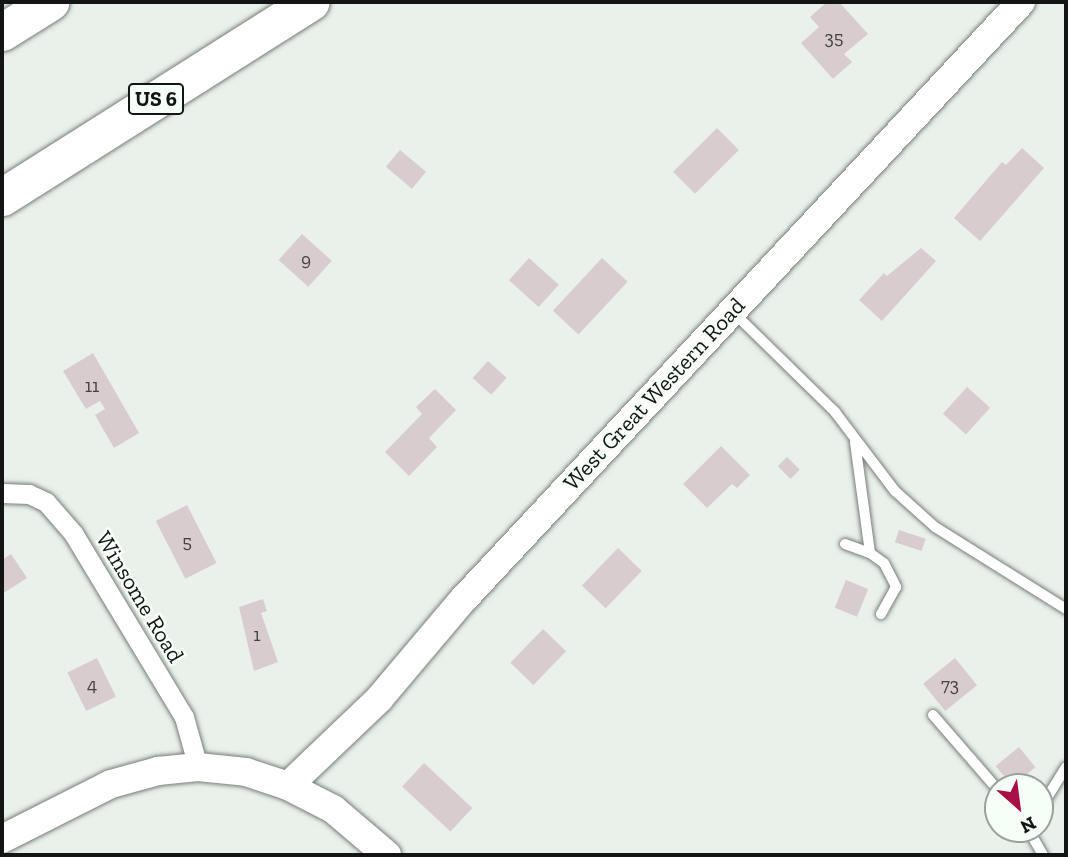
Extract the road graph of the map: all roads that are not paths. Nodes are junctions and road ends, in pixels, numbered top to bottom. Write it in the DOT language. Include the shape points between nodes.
graph roads {
  1 [pos="50,2"];
  2 [pos="310,2"];
  3 [pos="1021,2"];
  4 [pos="2,32"];
  5 [pos="2,197"];
  6 [pos="733,311"];
  7 [pos="855,441"];
  8 [pos="2,492"];
  9 [pos="845,544"];
  10 [pos="870,553"];
  11 [pos="1066,609"];
  12 [pos="881,614"];
  13 [pos="933,715"];
  14 [pos="1066,766"];
  15 [pos="198,768"];
  16 [pos="984,774"];
  17 [pos="288,786"];
  18 [pos="1054,786"];
  19 [pos="2,839"];
  20 [pos="387,855"];
  1 -- 4 [label="highway"];
  2 -- 5 [label="highway, US 6"];
  3 -- 6 [label="street, West Great Western Road"];
  6 -- 7 [label="lane" via="835,412"];
  6 -- 17 [label="street, West Great Western Road" via="460,603 379,699"];
  7 -- 10 [label="lane"];
  7 -- 11 [label="lane" via="935,527"];
  8 -- 15 [label="street, Winsome Road" via="29,494 46,502 73,533 184,717"];
  9 -- 10 [label="lane"];
  10 -- 12 [label="lane" via="884,563 896,587"];
  13 -- 16 [label="lane"];
  14 -- 18 [label="lane"];
  15 -- 17 [label="street" via="246,772"];
  15 -- 19 [label="street" via="111,784"];
  17 -- 20 [label="street" via="333,809"];
}
